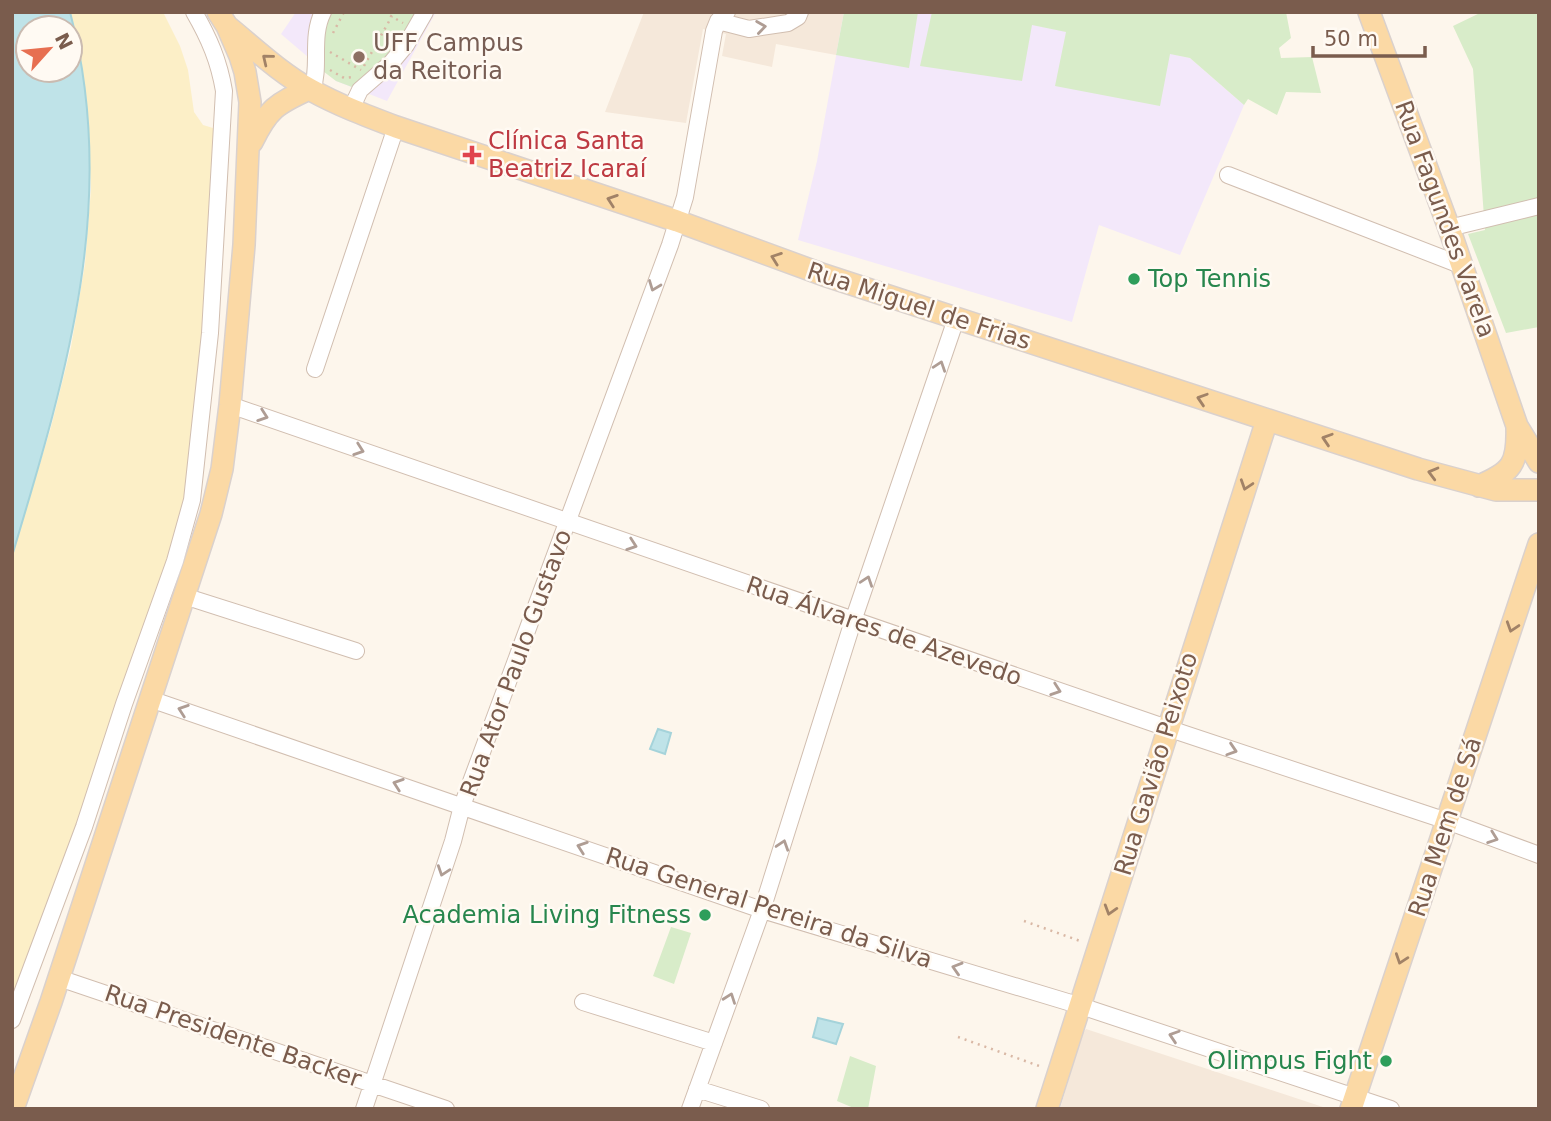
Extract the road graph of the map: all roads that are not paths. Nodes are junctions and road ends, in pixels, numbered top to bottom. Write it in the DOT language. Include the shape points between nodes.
graph roads {
  1 [pos="194,12"];
  2 [pos="323,12"];
  3 [pos="425,12"];
  4 [pos="800,12"];
  5 [pos="1370,12"];
  6 [pos="723,17"];
  7 [pos="223,19"];
  8 [pos="311,90"];
  9 [pos="351,109"];
  10 [pos="396,127"];
  11 [pos="249,147"];
  12 [pos="1228,175"];
  13 [pos="1539,206"];
  14 [pos="677,221"];
  15 [pos="1449,228"];
  16 [pos="1463,266"];
  17 [pos="956,319"];
  18 [pos="315,369"];
  19 [pos="230,405"];
  20 [pos="1267,420"];
  21 [pos="1517,426"];
  22 [pos="1539,462"];
  23 [pos="1479,486"];
  24 [pos="1539,490"];
  25 [pos="568,523"];
  26 [pos="1537,557"];
  27 [pos="184,596"];
  28 [pos="853,621"];
  29 [pos="356,651"];
  30 [pos="150,699"];
  31 [pos="1167,728"];
  32 [pos="462,806"];
  33 [pos="1447,821"];
  34 [pos="1539,855"];
  35 [pos="762,910"];
  36 [pos="59,978"];
  37 [pos="583,1002"];
  38 [pos="1081,1006"];
  39 [pos="12,1020"];
  40 [pos="714,1043"];
  41 [pos="373,1083"];
  42 [pos="697,1089"];
  43 [pos="1353,1102"];
  44 [pos="13,1109"];
  45 [pos="364,1109"];
  46 [pos="446,1109"];
  47 [pos="690,1109"];
  48 [pos="761,1109"];
  49 [pos="1047,1109"];
  50 [pos="1391,1109"];
  1 -- 39 [label="street" via="213,45 224,91 210,334 192,500 84,827"];
  2 -- 8 [label="street" via="316,26 320,47"];
  3 -- 9 [label="street" via="391,63 368,74"];
  6 -- 4 [label="street, one-way" via="749,29 788,23"];
  5 -- 15 [label="main road, Rua Fagundes Varela"];
  6 -- 14 [label="street, Rua Ator Paulo Gustavo" via="714,31"];
  8 -- 7 [label="main road, Rua Miguel de Frias, one-way"];
  7 -- 11 [label="main road" via="246,72"];
  8 -- 9 [label="main road, Rua Miguel de Frias"];
  8 -- 11 [label="main road" via="270,111"];
  9 -- 10 [label="main road, Rua Miguel de Frias"];
  14 -- 10 [label="main road, Rua Miguel de Frias, one-way"];
  10 -- 18 [label="street"];
  11 -- 19 [label="main road"];
  12 -- 16 [label="street"];
  13 -- 15 [label="street"];
  17 -- 14 [label="main road, Rua Miguel de Frias, one-way"];
  14 -- 25 [label="street, Rua Ator Paulo Gustavo, one-way"];
  15 -- 16 [label="main road, Rua Fagundes Varela"];
  16 -- 21 [label="main road, Rua Fagundes Varela"];
  20 -- 17 [label="main road, Rua Miguel de Frias, one-way"];
  28 -- 17 [label="street, one-way"];
  19 -- 25 [label="street, Rua Álvares de Azevedo, one-way"];
  19 -- 27 [label="main road" via="222,469"];
  23 -- 20 [label="main road, Rua Miguel de Frias, one-way"];
  20 -- 31 [label="main road, Rua Gavião Peixoto, one-way"];
  21 -- 22 [label="main road, Rua Fagundes Varela"];
  21 -- 23 [label="main road, Rua Fagundes Varela" via="1514,463 1503,475"];
  23 -- 24 [label="main road, Rua Miguel de Frias" via="1509,492"];
  25 -- 28 [label="street, Rua Álvares de Azevedo, one-way"];
  25 -- 32 [label="street, Rua Ator Paulo Gustavo"];
  26 -- 33 [label="main road, Rua Mem de Sá, one-way"];
  27 -- 29 [label="street"];
  27 -- 30 [label="main road"];
  28 -- 31 [label="street, Rua Álvares de Azevedo, one-way"];
  35 -- 28 [label="street, one-way"];
  32 -- 30 [label="street, Rua General Pereira da Silva, one-way"];
  30 -- 36 [label="main road"];
  31 -- 33 [label="street, Rua Álvares de Azevedo, one-way"];
  31 -- 38 [label="main road, Rua Gavião Peixoto, one-way"];
  35 -- 32 [label="street, Rua General Pereira da Silva, one-way"];
  32 -- 41 [label="street, Rua Ator Paulo Gustavo, one-way"];
  33 -- 34 [label="street, Rua Álvares de Azevedo, one-way"];
  33 -- 43 [label="main road, Rua Mem de Sá, one-way"];
  38 -- 35 [label="street, Rua General Pereira da Silva, one-way"];
  40 -- 35 [label="street, one-way"];
  36 -- 41 [label="street, Rua Presidente Backer"];
  36 -- 44 [label="main road"];
  37 -- 40 [label="street"];
  43 -- 38 [label="street, Rua General Pereira da Silva, one-way"];
  38 -- 49 [label="main road, Rua Gavião Peixoto"];
  40 -- 42 [label="street"];
  41 -- 45 [label="street, Rua Ator Paulo Gustavo"];
  41 -- 46 [label="street, Rua Presidente Backer"];
  42 -- 47 [label="street"];
  42 -- 48 [label="street"];
  43 -- 50 [label="street, Rua General Pereira da Silva"];
}
